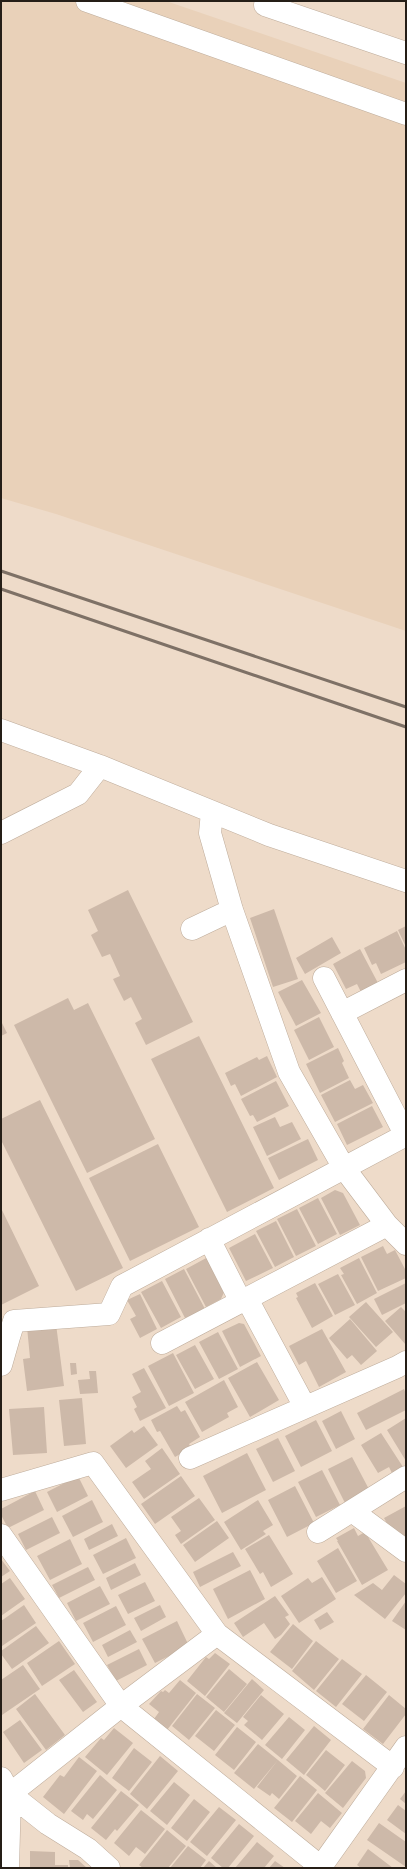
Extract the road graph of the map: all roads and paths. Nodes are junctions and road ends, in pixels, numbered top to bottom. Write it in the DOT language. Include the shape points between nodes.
graph roads {
  1 [pos="87,1"];
  2 [pos="266,1"];
  3 [pos="406,53"];
  4 [pos="406,114"];
  5 [pos="1,730"];
  6 [pos="100,766"];
  7 [pos="212,812"];
  8 [pos="1,832"];
  9 [pos="406,881"];
  10 [pos="232,910"];
  11 [pos="192,929"];
  12 [pos="324,978"];
  13 [pos="406,980"];
  14 [pos="342,1013"];
  15 [pos="406,1135"];
  16 [pos="344,1168"];
  17 [pos="387,1225"];
  18 [pos="209,1239"];
  19 [pos="406,1244"];
  20 [pos="244,1300"];
  21 [pos="5,1337"];
  22 [pos="162,1343"];
  23 [pos="406,1362"];
  24 [pos="1,1365"];
  25 [pos="305,1407"];
  26 [pos="190,1458"];
  27 [pos="406,1477"];
  28 [pos="1,1490"];
  29 [pos="352,1511"];
  30 [pos="318,1532"];
  31 [pos="1,1535"];
  32 [pos="406,1551"];
  33 [pos="217,1634"];
  34 [pos="121,1706"];
  35 [pos="406,1748"];
  36 [pos="393,1767"];
  37 [pos="5,1786"];
  38 [pos="8,1868"];
  39 [pos="109,1868"];
  40 [pos="321,1868"];
  1 -- 4 [label="street"];
  2 -- 3 [label="street" via="265,5"];
  5 -- 6 [label="street"];
  6 -- 7 [label="street"];
  6 -- 8 [label="street" via="78,794"];
  7 -- 9 [label="street" via="269,836"];
  7 -- 10 [label="street" via="210,833"];
  10 -- 11 [label="street"];
  10 -- 16 [label="street" via="289,1072"];
  12 -- 14 [label="street"];
  13 -- 14 [label="street"];
  14 -- 15 [label="street"];
  15 -- 16 [label="street"];
  16 -- 17 [label="street"];
  16 -- 18 [label="street"];
  17 -- 19 [label="street"];
  17 -- 20 [label="street"];
  18 -- 20 [label="street"];
  18 -- 21 [label="street" via="122,1286 109,1314 14,1321"];
  20 -- 22 [label="street"];
  20 -- 25 [label="street"];
  21 -- 24 [label="street"];
  23 -- 25 [label="street"];
  25 -- 26 [label="street"];
  27 -- 29 [label="street"];
  28 -- 33 [label="street" via="93,1463"];
  29 -- 30 [label="street"];
  29 -- 32 [label="street"];
  31 -- 34 [label="street"];
  33 -- 34 [label="street"];
  33 -- 36 [label="street"];
  34 -- 37 [label="street"];
  34 -- 40 [label="street"];
  35 -- 36 [label="street"];
  36 -- 40 [label="street"];
  37 -- 38 [label="street"];
  37 -- 39 [label="street" via="48,1824 88,1849"];
}
